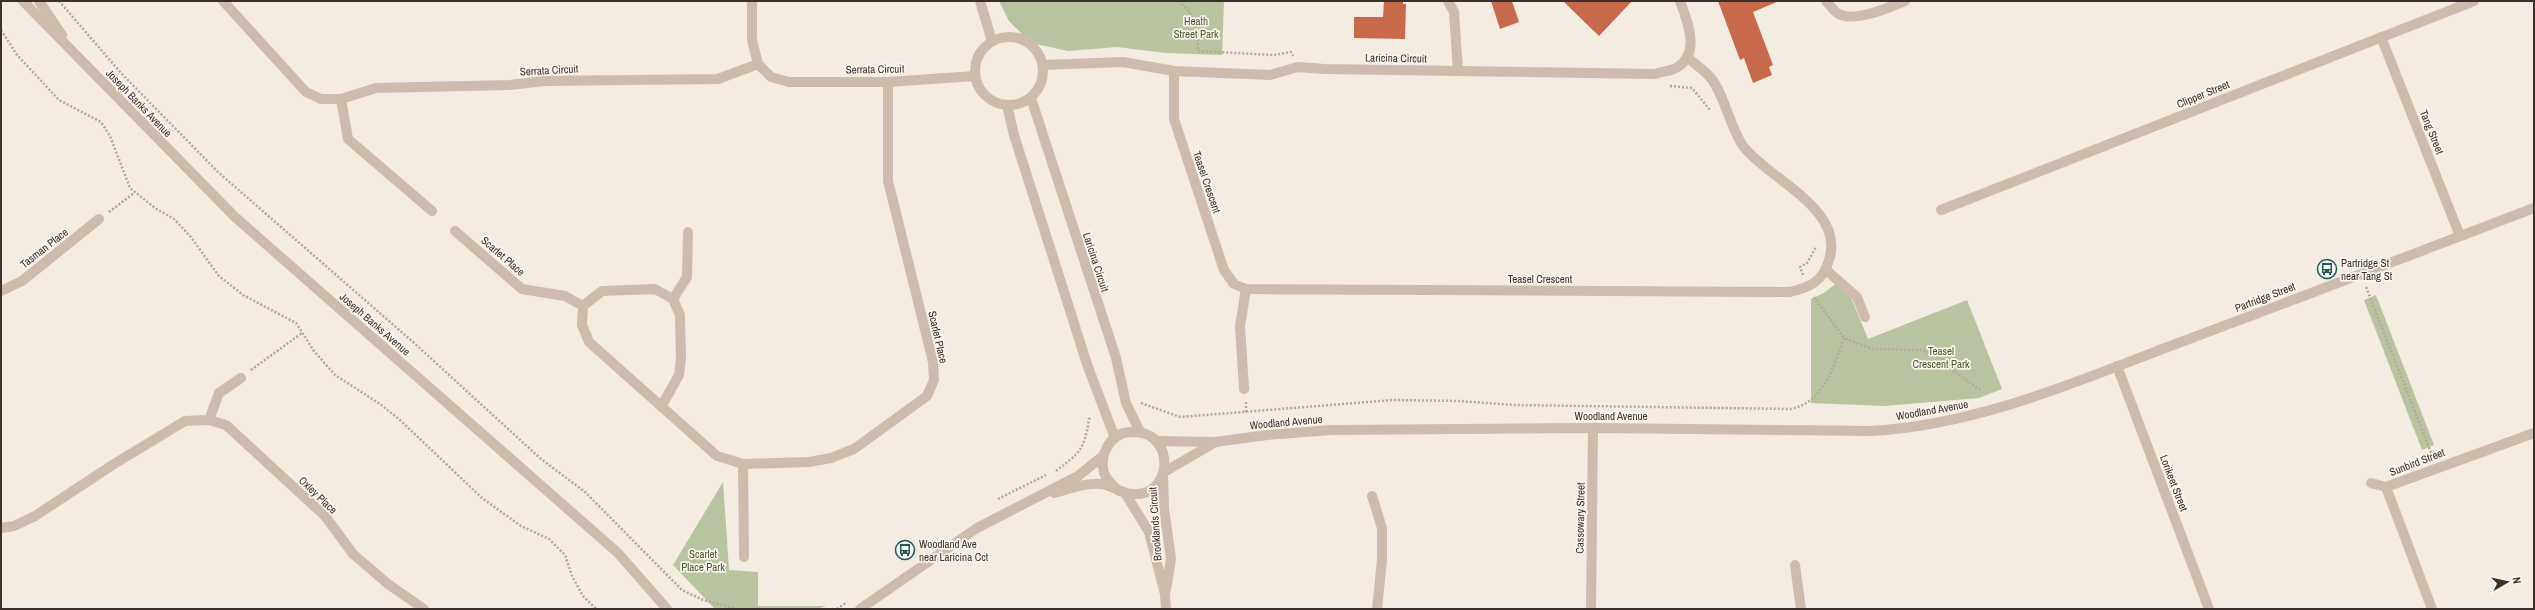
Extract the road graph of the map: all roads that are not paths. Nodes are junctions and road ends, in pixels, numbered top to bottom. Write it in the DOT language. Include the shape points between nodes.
graph roads {
  1 [pos="23,1"];
  2 [pos="39,1"];
  3 [pos="223,1"];
  4 [pos="752,1"];
  5 [pos="980,1"];
  6 [pos="1448,1"];
  7 [pos="1680,1"];
  8 [pos="1826,1"];
  9 [pos="1905,1"];
  10 [pos="2474,1"];
  11 [pos="2381,36"];
  12 [pos="992,41"];
  13 [pos="73,51"];
  14 [pos="1687,57"];
  15 [pos="758,64"];
  16 [pos="1043,65"];
  17 [pos="1174,71"];
  18 [pos="1458,71"];
  19 [pos="975,76"];
  20 [pos="888,82"];
  21 [pos="1030,98"];
  22 [pos="341,99"];
  23 [pos="1007,105"];
  24 [pos="2534,208"];
  25 [pos="1941,210"];
  26 [pos="432,211"];
  27 [pos="99,219"];
  28 [pos="455,231"];
  29 [pos="688,232"];
  30 [pos="2460,236"];
  31 [pos="1826,270"];
  32 [pos="1246,289"];
  33 [pos="1,291"];
  34 [pos="673,299"];
  35 [pos="583,306"];
  36 [pos="1865,318"];
  37 [pos="2117,366"];
  38 [pos="241,378"];
  39 [pos="1244,389"];
  40 [pos="662,406"];
  41 [pos="2004,407"];
  42 [pos="209,420"];
  43 [pos="1594,428"];
  44 [pos="1140,432"];
  45 [pos="2534,433"];
  46 [pos="1114,438"];
  47 [pos="1156,441"];
  48 [pos="1216,442"];
  49 [pos="1103,456"];
  50 [pos="743,464"];
  51 [pos="1163,474"];
  52 [pos="2371,483"];
  53 [pos="2386,487"];
  54 [pos="1122,492"];
  55 [pos="1372,496"];
  56 [pos="1033,498"];
  57 [pos="1,528"];
  58 [pos="744,557"];
  59 [pos="1795,565"];
  60 [pos="1165,594"];
  61 [pos="424,609"];
  62 [pos="666,609"];
  63 [pos="860,609"];
  64 [pos="1166,609"];
  65 [pos="1377,609"];
  66 [pos="1591,609"];
  67 [pos="1801,609"];
  68 [pos="2209,609"];
  69 [pos="2432,609"];
  1 -- 13 [label="street, Joseph Banks Avenue"];
  2 -- 13 [label="street, Joseph Banks Avenue"];
  3 -- 22 [label="street, Serrata Circuit" via="306,92 321,99"];
  4 -- 15 [label="street" via="752,40"];
  5 -- 12 [label="street"];
  6 -- 18 [label="street" via="1454,12"];
  7 -- 14 [label="street" via="1691,40"];
  8 -- 9 [label="street" via="1838,13 1852,16 1872,14"];
  10 -- 11 [label="street, Clipper Street"];
  11 -- 25 [label="street, Clipper Street"];
  11 -- 30 [label="street, Tang Street"];
  12 -- 16 [label="street" via="1012,36 1024,40 1038,52"];
  12 -- 19 [label="street" via="979,53 975,64"];
  13 -- 62 [label="street, Joseph Banks Avenue" via="235,217 618,553"];
  14 -- 18 [label="street, Laricina Circuit" via="1676,68 1655,74"];
  14 -- 31 [label="street, Teasel Crescent" via="1711,78 1744,146 1819,213 1829,230 1832,252"];
  15 -- 20 [label="street, Serrata Circuit" via="772,77 789,82"];
  15 -- 22 [label="street, Serrata Circuit" via="718,79 544,80 510,85 376,88"];
  16 -- 17 [label="street, Laricina Circuit" via="1123,62"];
  16 -- 21 [label="street" via="1041,84"];
  17 -- 18 [label="street, Laricina Circuit" via="1270,75 1298,67"];
  17 -- 32 [label="street, Teasel Crescent" via="1174,119 1224,270 1234,284"];
  19 -- 20 [label="street, Serrata Circuit"];
  19 -- 23 [label="street" via="978,87 986,96 995,103"];
  20 -- 50 [label="street, Scarlet Place" via="888,181 933,362 934,380 927,396 854,449 831,458 809,462"];
  21 -- 23 [label="street" via="1020,104"];
  21 -- 44 [label="street, Laricina Circuit" via="1116,358 1126,403"];
  22 -- 26 [label="street" via="348,139"];
  23 -- 46 [label="street" via="1030,187"];
  24 -- 30 [label="street, Partridge Street"];
  27 -- 33 [label="street, Tasman Place" via="22,281"];
  28 -- 35 [label="street, Scarlet Place" via="522,289 565,296"];
  29 -- 34 [label="street" via="687,277"];
  30 -- 37 [label="street, Partridge Street"];
  31 -- 32 [label="street, Teasel Crescent" via="1820,280 1808,288 1790,292"];
  31 -- 36 [label="street" via="1857,297"];
  32 -- 39 [label="street" via="1240,326"];
  34 -- 35 [label="street" via="655,289 602,291"];
  34 -- 40 [label="street" via="680,315 681,359 678,375"];
  35 -- 40 [label="street, Scarlet Place" via="582,325 589,342"];
  37 -- 41 [label="street, Partridge Street"];
  37 -- 68 [label="street, Lorikeet Street"];
  38 -- 42 [label="street" via="219,393"];
  40 -- 50 [label="street, Scarlet Place" via="717,456"];
  41 -- 43 [label="street, Woodland Avenue" via="1942,423 1871,431"];
  42 -- 57 [label="street, Oxley Place" via="185,421 35,516 14,526"];
  42 -- 61 [label="street, Oxley Place" via="226,426 326,516 353,554 388,584"];
  43 -- 48 [label="street, Woodland Avenue" via="1331,430 1267,434"];
  43 -- 66 [label="street, Cassowary Street"];
  44 -- 46 [label="street" via="1125,432"];
  44 -- 47 [label="street, Woodland Avenue"];
  45 -- 53 [label="street, Sunbird Street"];
  46 -- 49 [label="street, Woodland Avenue"];
  47 -- 48 [label="street, Woodland Avenue"];
  47 -- 51 [label="street" via="1164,455"];
  48 -- 51 [label="street, Woodland Avenue"];
  49 -- 54 [label="street" via="1104,474 1111,484"];
  49 -- 56 [label="street, Woodland Avenue" via="1078,476"];
  50 -- 58 [label="street"];
  51 -- 54 [label="street, Woodland Avenue" via="1157,484 1146,492"];
  51 -- 60 [label="street, Brooklands Circuit" via="1164,508 1171,559"];
  52 -- 53 [label="street"];
  53 -- 69 [label="street, Sunbird Street"];
  54 -- 56 [label="street, Woodland Avenue" via="1102,484 1076,487"];
  54 -- 60 [label="street, Brooklands Circuit" via="1149,532"];
  55 -- 65 [label="street" via="1382,528"];
  56 -- 63 [label="street, Woodland Avenue" via="977,528"];
  59 -- 67 [label="street"];
  60 -- 64 [label="street, Brooklands Circuit"];
}
